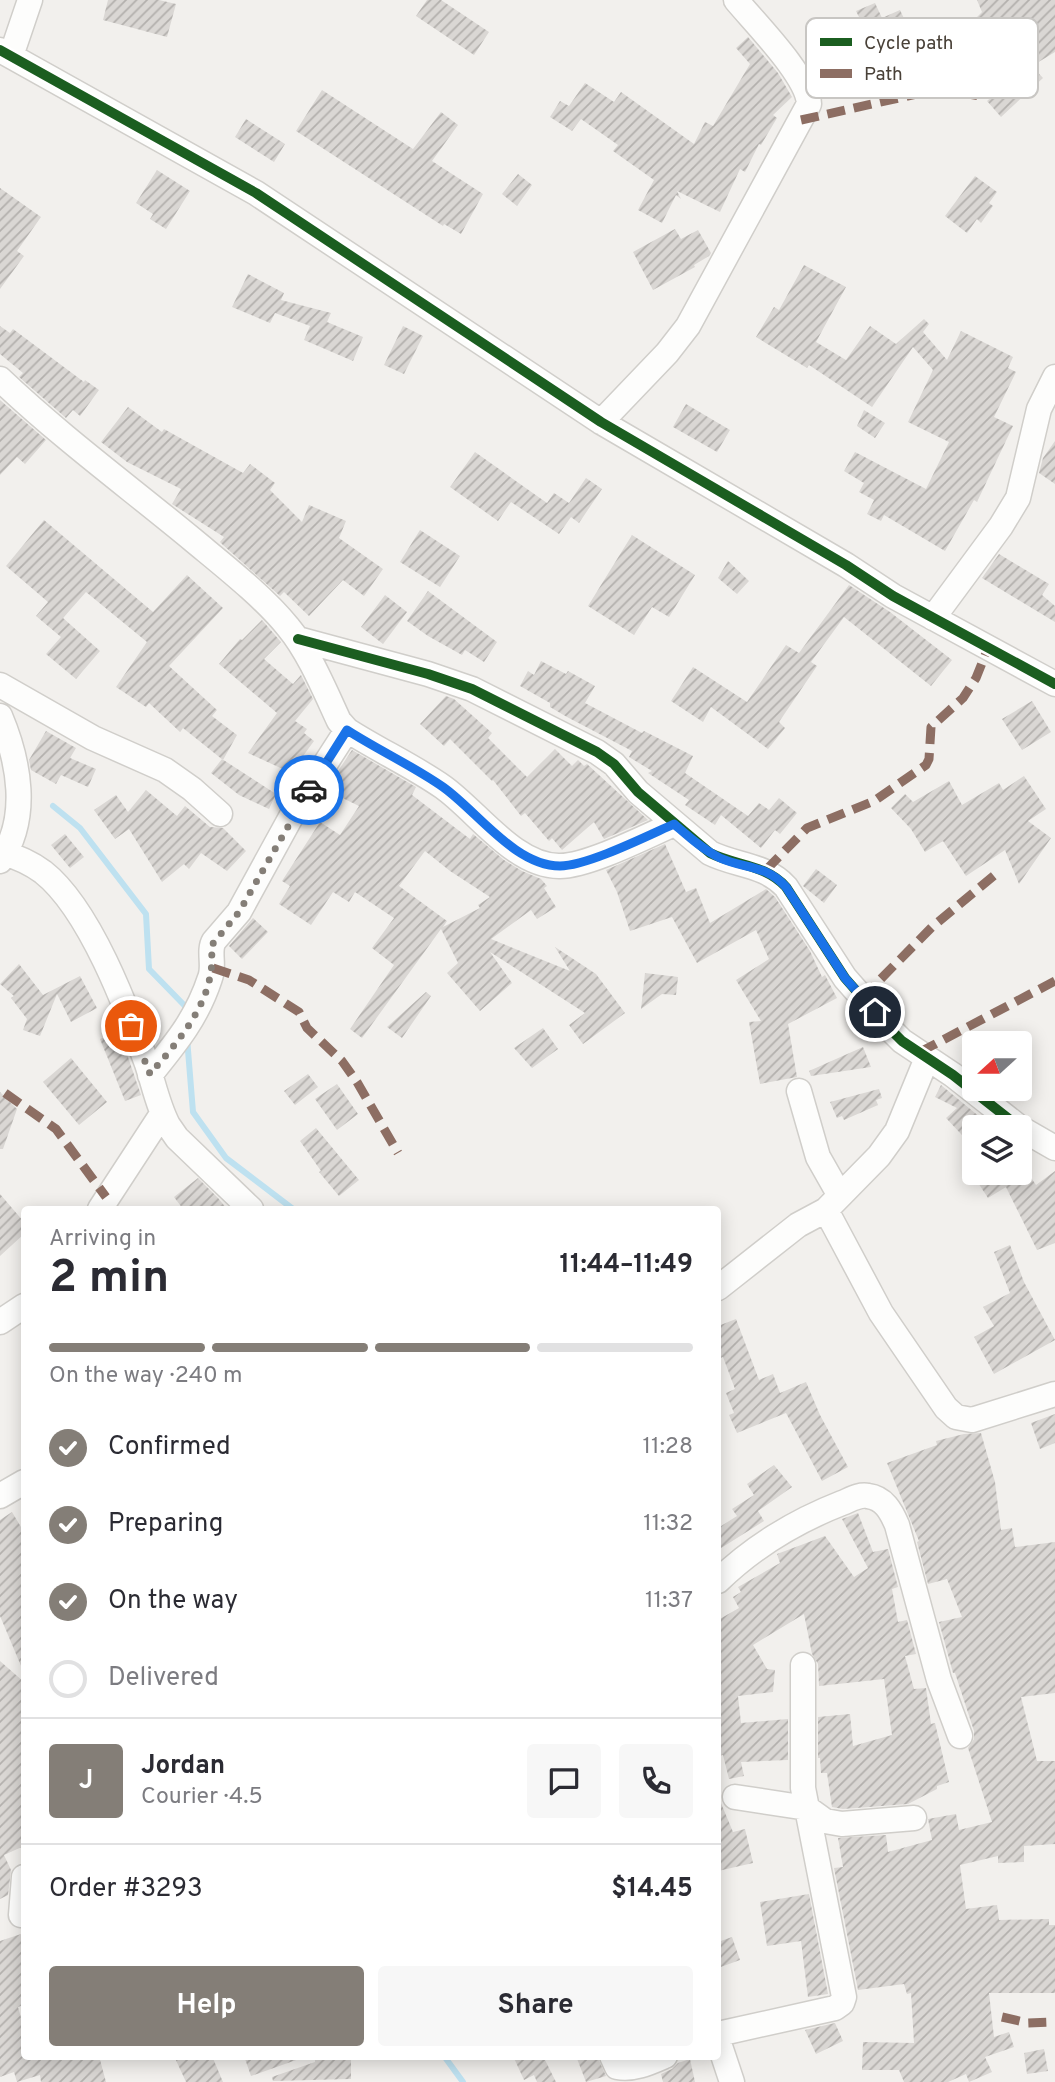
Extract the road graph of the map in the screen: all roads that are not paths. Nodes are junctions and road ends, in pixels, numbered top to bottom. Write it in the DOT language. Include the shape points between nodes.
graph roads {
  1 [pos="30,0"];
  2 [pos="736,0"];
  3 [pos="6,53"];
  4 [pos="806,90"];
  5 [pos="809,98"];
  6 [pos="1055,377"];
  7 [pos="0,379"];
  8 [pos="601,422"];
  9 [pos="933,618"];
  10 [pos="298,639"];
  11 [pos="1055,684"];
  12 [pos="0,685"];
  13 [pos="0,716"];
  14 [pos="347,730"];
  15 [pos="220,814"];
  16 [pos="674,824"];
  17 [pos="2,855"];
  18 [pos="928,1058"];
  19 [pos="150,1074"];
  20 [pos="799,1091"];
  21 [pos="162,1114"];
  22 [pos="1005,1115"];
  23 [pos="1032,1134"];
  24 [pos="1055,1148"];
  25 [pos="833,1202"];
  26 [pos="102,1206"];
  27 [pos="248,1206"];
  28 [pos="721,1287"];
  29 [pos="21,1308"];
  30 [pos="0,1322"];
  31 [pos="1055,1394"];
  32 [pos="21,1484"];
  33 [pos="0,1496"];
  34 [pos="721,1578"];
  35 [pos="803,1665"];
  36 [pos="960,1736"];
  37 [pos="735,1797"];
  38 [pos="807,1808"];
  39 [pos="914,1818"];
  40 [pos="721,2033"];
  41 [pos="721,2049"];
  42 [pos="614,2060"];
  43 [pos="655,2060"];
  44 [pos="732,2082"];
  1 -- 3 [label="street"];
  2 -- 4 [label="street"];
  3 -- 8 [label="street" via="256,193"];
  5 -- 8 [label="street" via="688,326"];
  6 -- 9 [label="street" via="1039,410 1018,498"];
  7 -- 10 [label="street" via="227,568"];
  8 -- 9 [label="street"];
  9 -- 11 [label="street"];
  10 -- 14 [label="street"];
  10 -- 16 [label="street" via="472,689 606,757"];
  12 -- 15 [label="street" via="93,738 165,771"];
  13 -- 17 [label="street" via="19,788 18,824"];
  14 -- 16 [label="street" via="440,785 510,846 547,864 582,862"];
  14 -- 19 [label="street" via="291,817 239,912 211,946 213,968 203,1000 187,1030"];
  16 -- 18 [label="street" via="710,853 778,878 845,978 902,1041"];
  17 -- 19 [label="street" via="44,873 78,913 111,975"];
  18 -- 22 [label="street"];
  18 -- 25 [label="street" via="897,1131 880,1156"];
  19 -- 21 [label="street"];
  20 -- 25 [label="street"];
  21 -- 26 [label="street"];
  21 -- 27 [label="street" via="177,1138"];
  23 -- 24 [label="street"];
  25 -- 28 [label="street"];
  25 -- 31 [label="street" via="881,1313 946,1408 957,1417 972,1420"];
  29 -- 30 [label="street"];
  32 -- 33 [label="street"];
  34 -- 36 [label="street" via="774,1536 820,1512 859,1496 881,1502 897,1525 939,1680"];
  35 -- 38 [label="street"];
  37 -- 38 [label="street"];
  38 -- 39 [label="street" via="825,1821 842,1824"];
  38 -- 40 [label="street" via="844,1990 842,2003 821,2012"];
  41 -- 44 [label="street"];
  42 -- 43 [label="street" via="617,2067 624,2068"];
}
